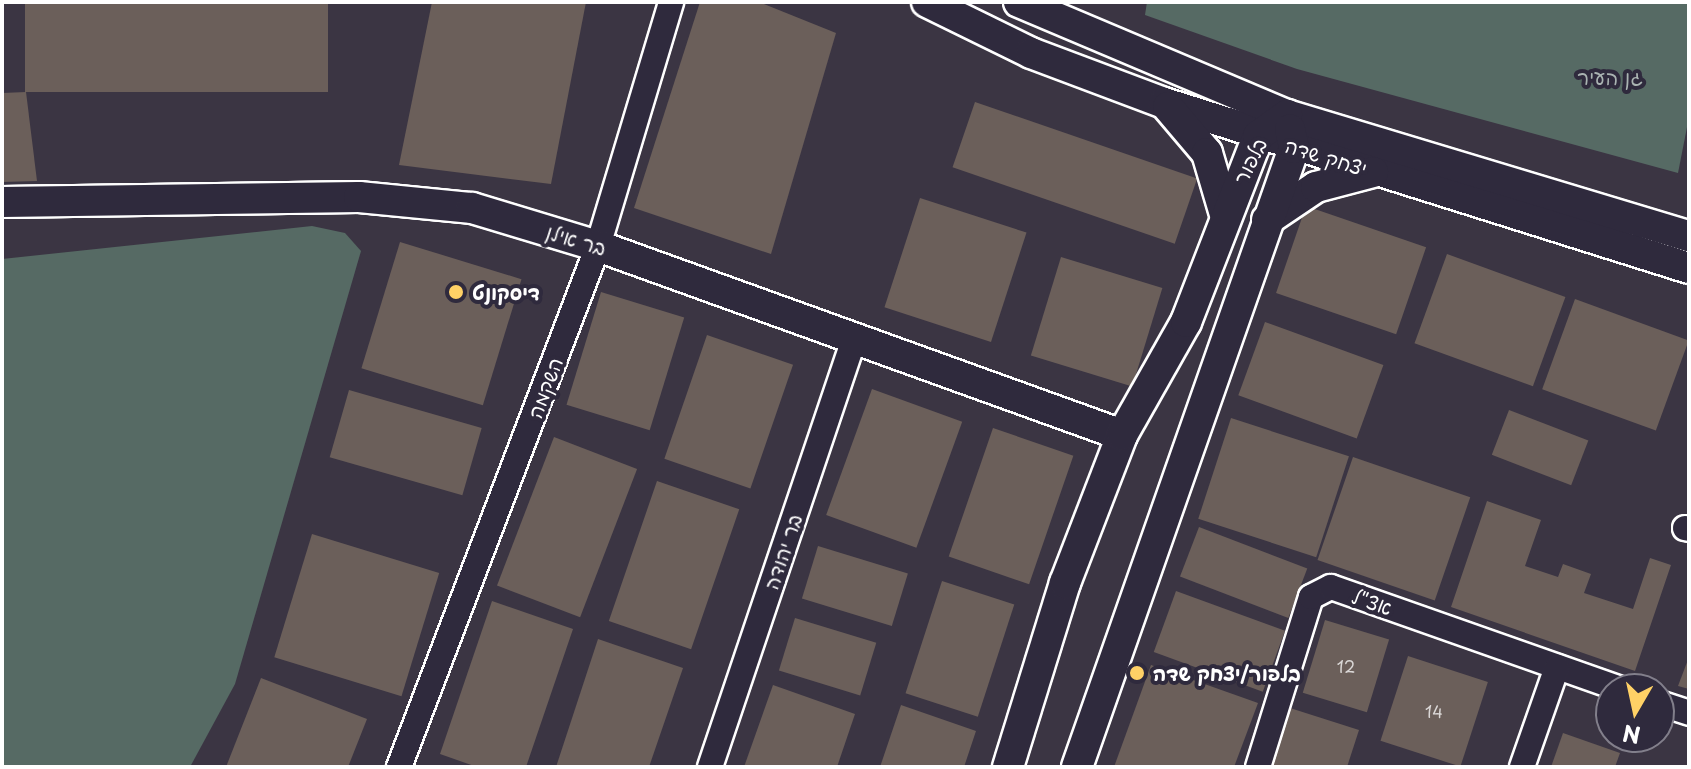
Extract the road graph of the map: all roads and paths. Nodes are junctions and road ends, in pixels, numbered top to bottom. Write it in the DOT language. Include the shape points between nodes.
graph roads {
  1 [pos="671,2"];
  2 [pos="927,2"];
  3 [pos="1019,2"];
  4 [pos="1164,103"];
  5 [pos="1287,115"];
  6 [pos="1258,136"];
  7 [pos="1294,148"];
  8 [pos="1373,172"];
  9 [pos="2,202"];
  10 [pos="1225,214"];
  11 [pos="1267,220"];
  12 [pos="1689,236"];
  13 [pos="598,246"];
  14 [pos="1689,268"];
  15 [pos="855,337"];
  16 [pos="1122,435"];
  17 [pos="1557,667"];
  18 [pos="1595,680"];
  19 [pos="399,767"];
  20 [pos="710,767"];
  21 [pos="1008,767"];
  22 [pos="1077,767"];
  23 [pos="1258,767"];
  24 [pos="1522,767"];
  1 -- 13 [label="street, השקמה"];
  2 -- 4 [label="street, יצחק שדה" via="1031,53"];
  3 -- 5 [label="street, יצחק שדה"];
  4 -- 6 [label="street, יצחק שדה"];
  4 -- 10 [label="street" via="1207,153"];
  5 -- 6 [label="street, בלפור"];
  5 -- 7 [label="street, בלפור"];
  5 -- 12 [label="street, יצחק שדה"];
  6 -- 7 [label="street, יצחק שדה"];
  6 -- 10 [label="street, בלפור"];
  7 -- 8 [label="street, יצחק שדה"];
  7 -- 11 [label="street, בלפור"];
  8 -- 11 [label="street" via="1316,187"];
  8 -- 14 [label="street, יצחק שדה"];
  9 -- 13 [label="street, בר אילן" via="359,197 472,208"];
  10 -- 16 [label="street, בלפור" via="1186,322"];
  11 -- 22 [label="street, בלפור"];
  13 -- 15 [label="street, בר אילן"];
  13 -- 19 [label="street, השקמה"];
  15 -- 16 [label="street, בר אילן"];
  15 -- 20 [label="street, בר יהודה"];
  16 -- 21 [label="street, בלפור" via="1065,583"];
  17 -- 18 [label="street, אצ\"ל"];
  17 -- 23 [label="street, אצ\"ל" via="1331,587 1311,597"];
  17 -- 24 [label="street"];
}
